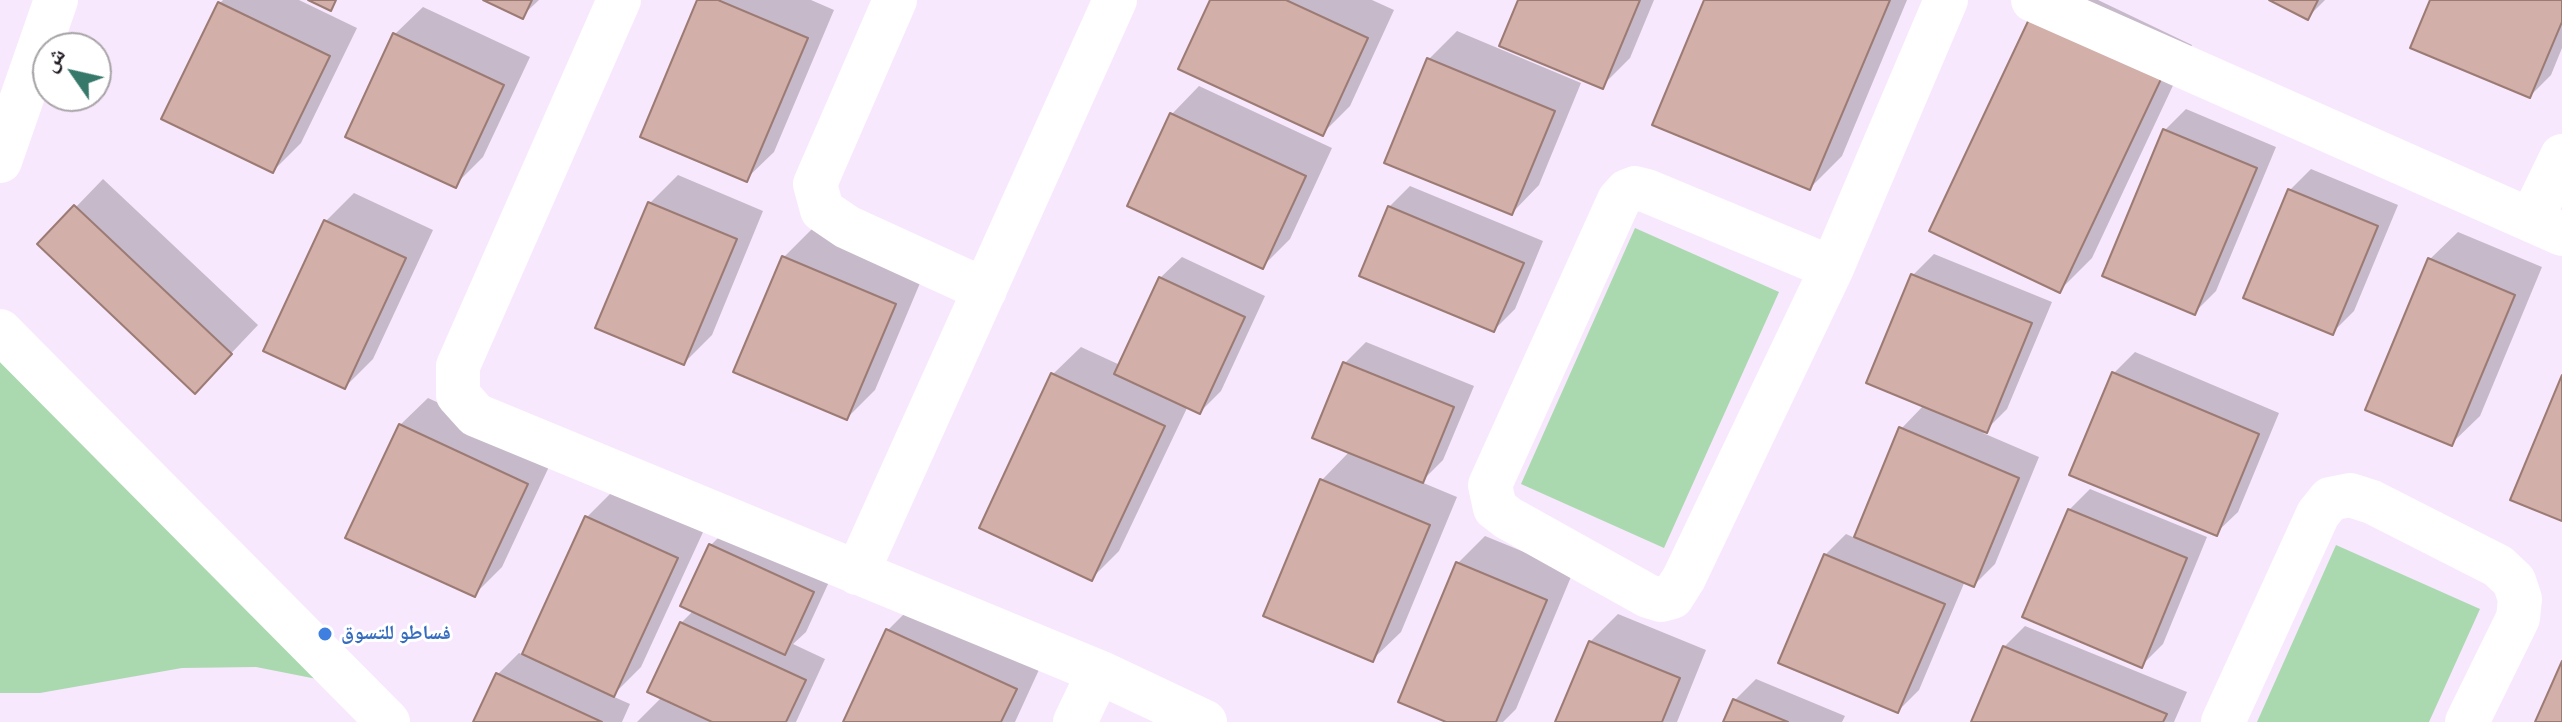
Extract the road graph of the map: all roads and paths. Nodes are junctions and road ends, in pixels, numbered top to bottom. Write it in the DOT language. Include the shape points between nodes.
graph roads {
  1 [pos="56,0"];
  2 [pos="619,0"];
  3 [pos="895,0"];
  4 [pos="1115,0"];
  5 [pos="1946,0"];
  6 [pos="2033,0"];
  7 [pos="2562,156"];
  8 [pos="0,161"];
  9 [pos="2547,227"];
  10 [pos="1832,268"];
  11 [pos="985,290"];
  12 [pos="0,331"];
  13 [pos="857,573"];
  14 [pos="1099,672"];
  15 [pos="388,722"];
  16 [pos="1075,722"];
  17 [pos="1205,722"];
  18 [pos="2223,722"];
  19 [pos="2467,722"];
  1 -- 8 [label="street"];
  2 -- 13 [label="street" via="458,366 458,395 476,415"];
  3 -- 11 [label="street" via="815,184 822,210 847,227"];
  4 -- 11 [label="street"];
  5 -- 10 [label="street"];
  6 -- 9 [label="street"];
  7 -- 9 [label="street"];
  10 -- 10 [label="street" via="1672,597 1648,596 1495,508 1490,485 1627,191 1647,191"];
  11 -- 13 [label="street"];
  12 -- 15 [label="street"];
  13 -- 14 [label="street"];
  14 -- 16 [label="street"];
  14 -- 17 [label="street"];
  18 -- 19 [label="street" via="2318,514 2330,499 2350,495 2498,566 2514,581 2520,599 2518,618"];
}
